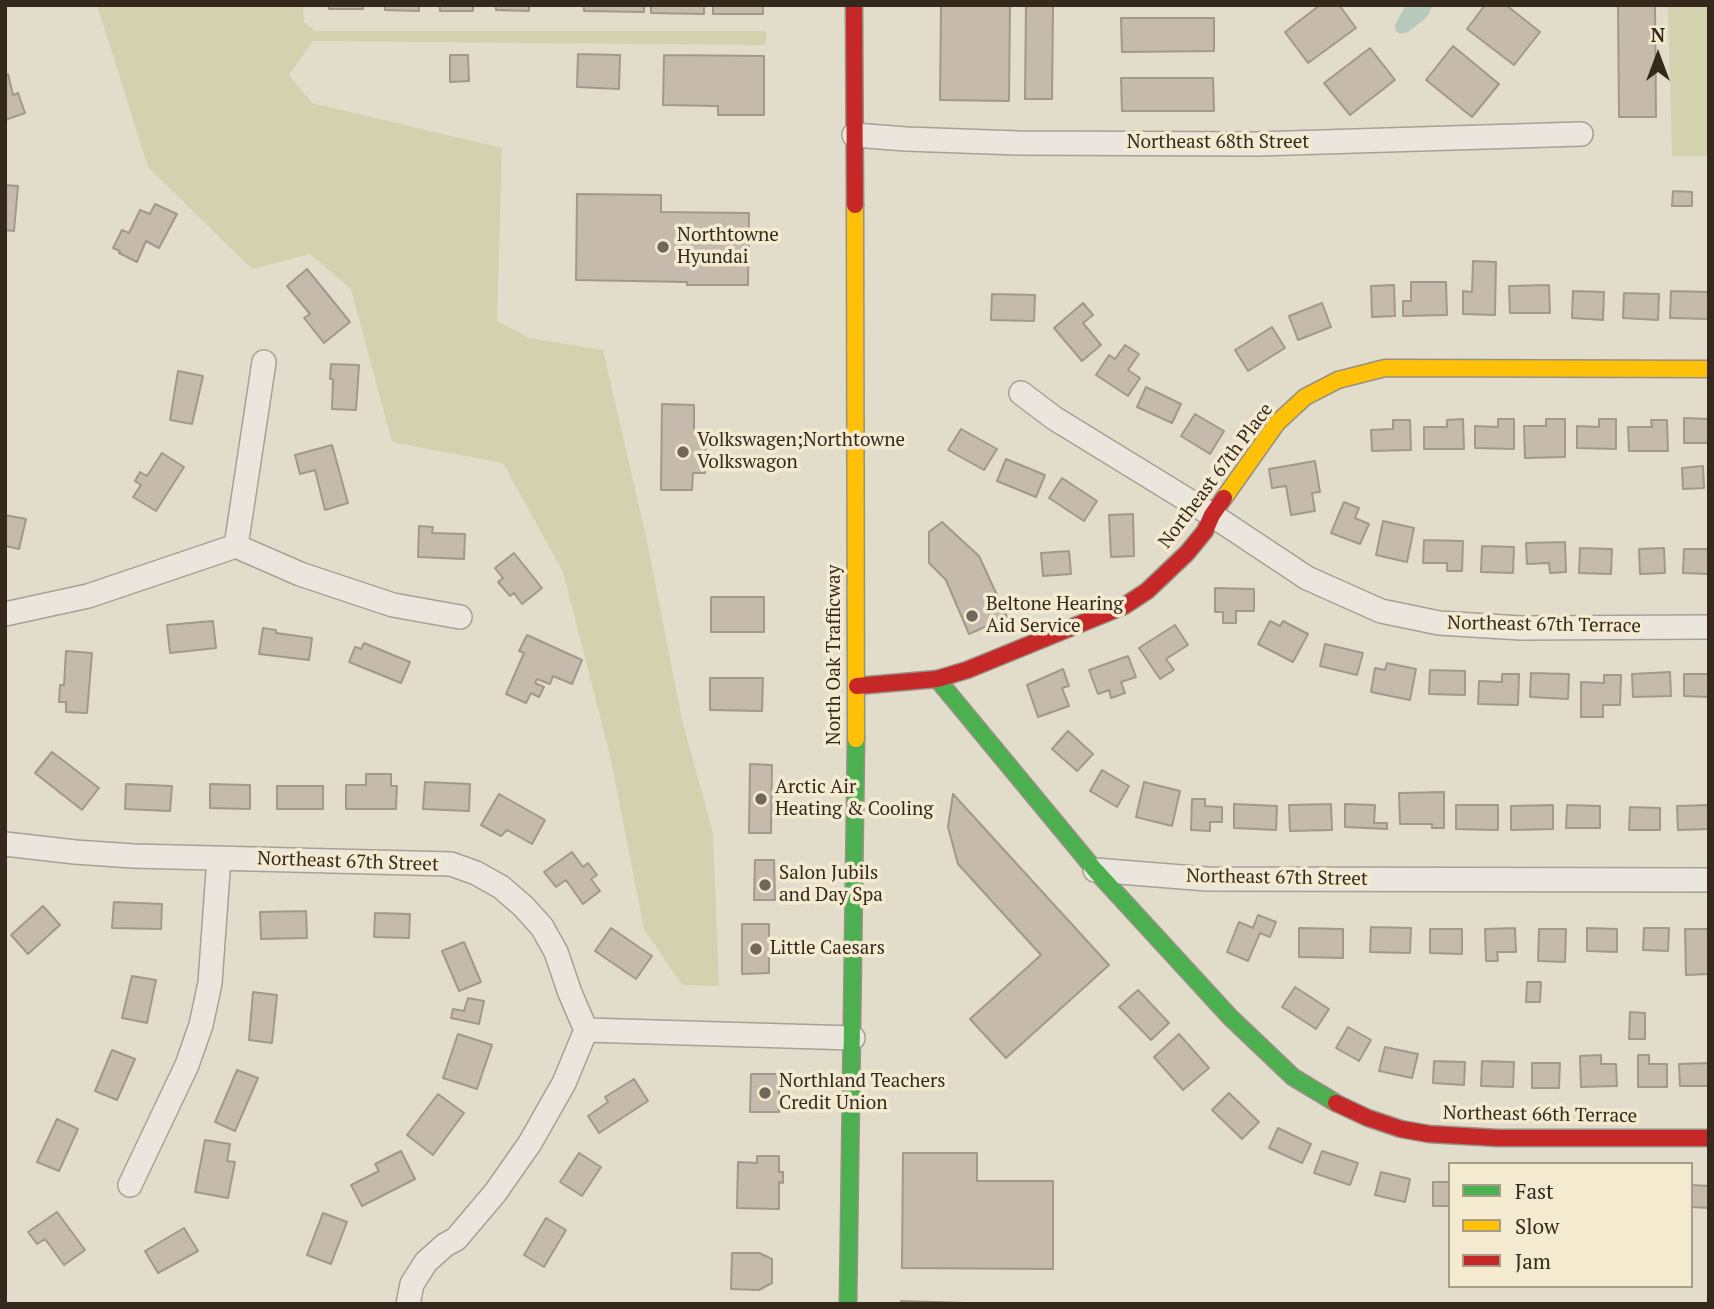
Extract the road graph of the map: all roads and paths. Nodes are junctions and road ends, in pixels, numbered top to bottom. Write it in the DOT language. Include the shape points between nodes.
graph roads {
  1 [pos="854,5"];
  2 [pos="1581,134"];
  3 [pos="854,135"];
  4 [pos="264,362"];
  5 [pos="1709,369"];
  6 [pos="1021,393"];
  7 [pos="1212,515"];
  8 [pos="236,546"];
  9 [pos="5,614"];
  10 [pos="460,617"];
  11 [pos="1709,627"];
  12 [pos="937,679"];
  13 [pos="857,686"];
  14 [pos="5,844"];
  15 [pos="219,858"];
  16 [pos="1094,870"];
  17 [pos="1709,880"];
  18 [pos="586,1030"];
  19 [pos="853,1038"];
  20 [pos="1709,1138"];
  21 [pos="130,1185"];
  22 [pos="408,1304"];
  23 [pos="848,1304"];
  1 -- 3 [label="street, North Oak Trafficway"];
  2 -- 3 [label="street, Northeast 68th Street" via="1258,144 1018,143"];
  3 -- 13 [label="street, North Oak Trafficway"];
  4 -- 8 [label="street"];
  5 -- 7 [label="street, Northeast 67th Place" via="1385,368 1338,380 1305,397 1277,423"];
  6 -- 7 [label="street, Northeast 67th Terrace"];
  7 -- 11 [label="street, Northeast 67th Terrace" via="1307,578 1381,611 1439,623 1521,628"];
  7 -- 12 [label="street, Northeast 67th Place" via="1187,553 1124,606"];
  8 -- 9 [label="street" via="88,596"];
  8 -- 10 [label="street" via="300,574 393,605"];
  12 -- 13 [label="street, Northeast 67th Place"];
  12 -- 16 [label="street"];
  13 -- 19 [label="street, North Oak Trafficway"];
  14 -- 15 [label="street, Northeast 67th Street"];
  15 -- 18 [label="street, Northeast 67th Street" via="451,864 476,873 501,887 542,927"];
  15 -- 21 [label="street" via="211,972 201,1025"];
  16 -- 17 [label="street, Northeast 67th Street" via="1207,879"];
  16 -- 20 [label="street, Northeast 66th Terrace" via="1230,1017 1293,1077 1368,1118 1401,1129 1458,1137"];
  18 -- 19 [label="street"];
  18 -- 22 [label="street" via="564,1083 530,1143 456,1239 426,1262 412,1284"];
  19 -- 23 [label="street, North Oak Trafficway"];
}
